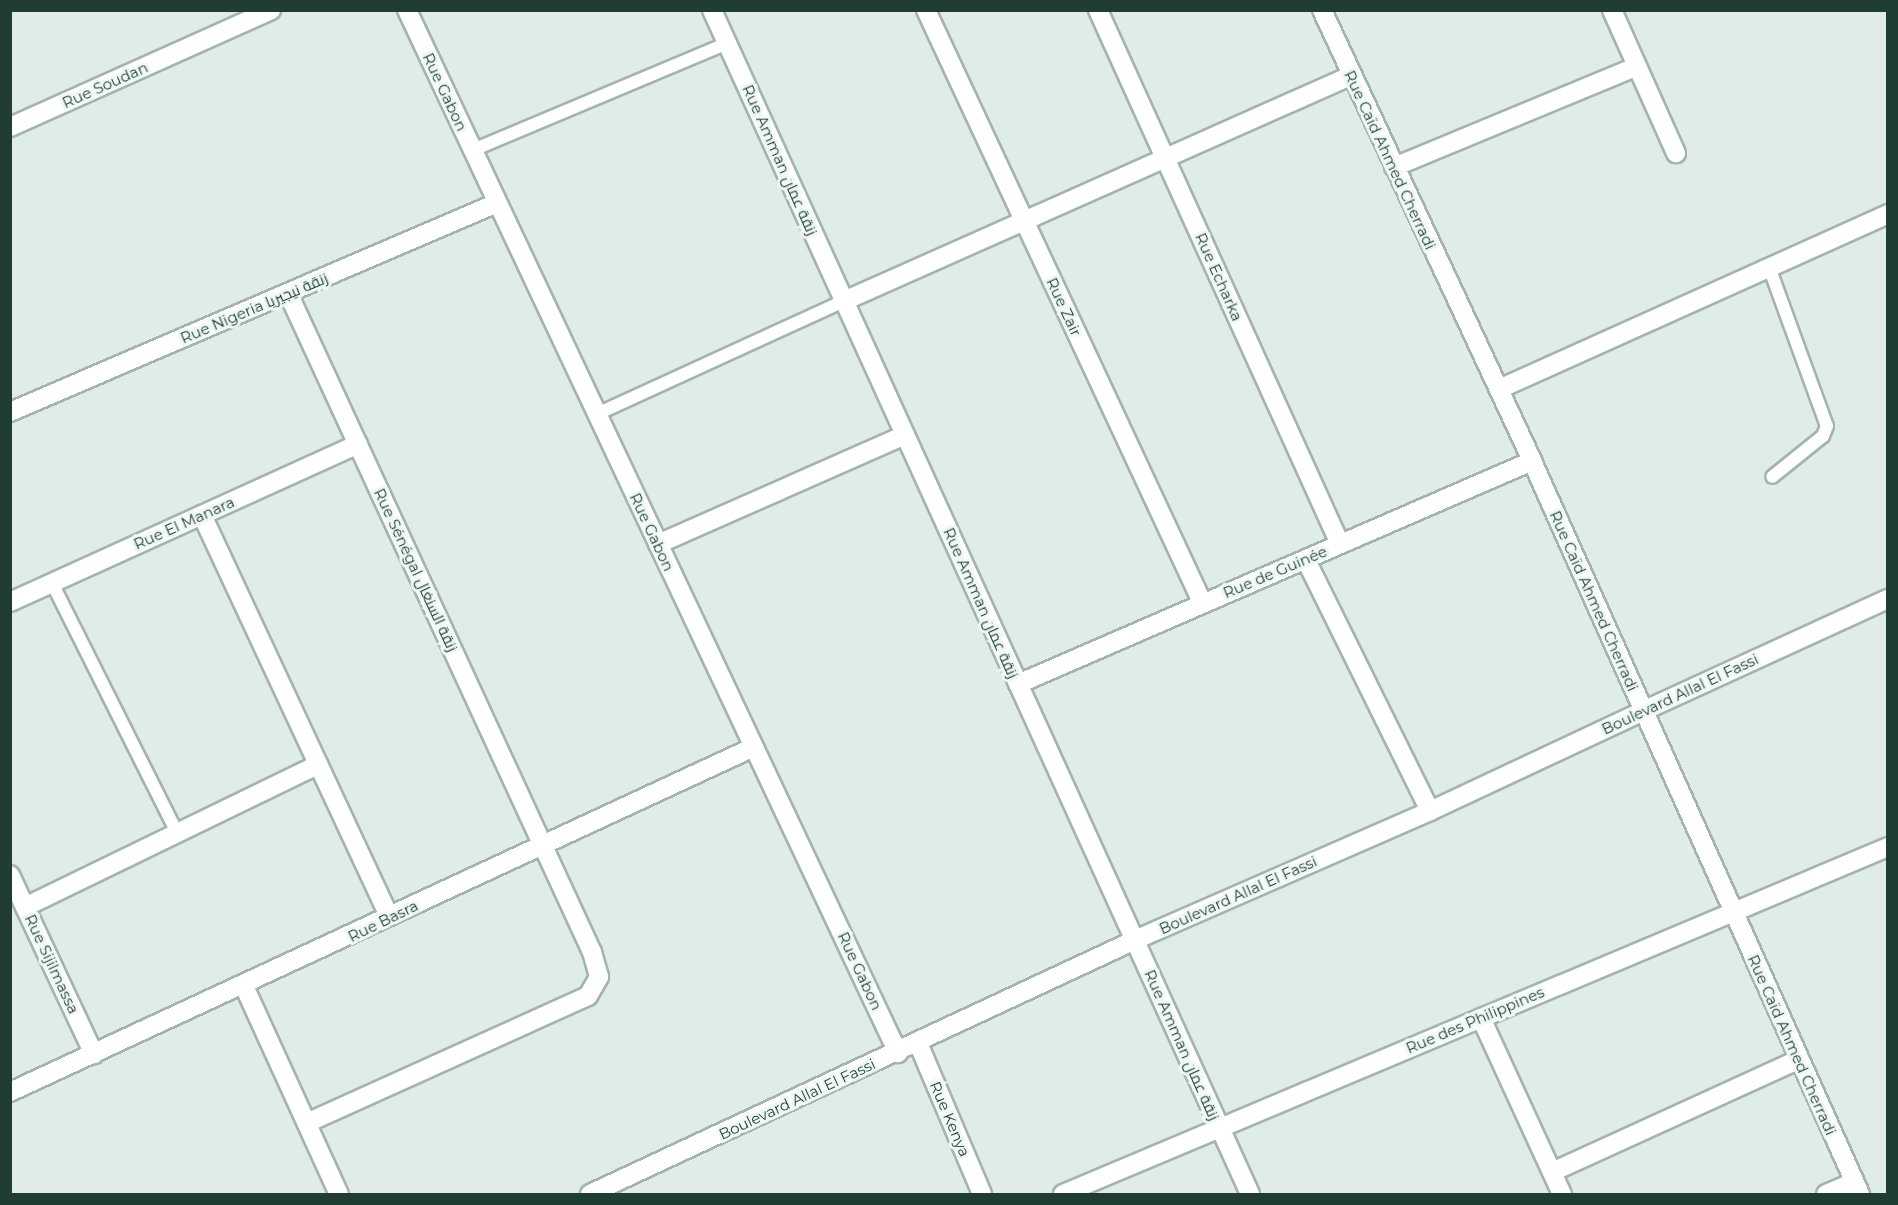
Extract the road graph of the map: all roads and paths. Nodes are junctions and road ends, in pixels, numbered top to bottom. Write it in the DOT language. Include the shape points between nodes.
graph roads {
  1 [pos="271,10"];
  2 [pos="407,10"];
  3 [pos="712,10"];
  4 [pos="926,10"];
  5 [pos="1098,10"];
  6 [pos="1322,10"];
  7 [pos="1612,10"];
  8 [pos="727,43"];
  9 [pos="1636,67"];
  10 [pos="1350,76"];
  11 [pos="10,127"];
  12 [pos="473,150"];
  13 [pos="1676,153"];
  14 [pos="1165,158"];
  15 [pos="1394,167"];
  16 [pos="497,203"];
  17 [pos="1887,214"];
  18 [pos="1024,220"];
  19 [pos="1769,267"];
  20 [pos="288,293"];
  21 [pos="844,301"];
  22 [pos="1498,389"];
  23 [pos="10,412"];
  24 [pos="597,414"];
  25 [pos="905,435"];
  26 [pos="358,444"];
  27 [pos="1532,461"];
  28 [pos="1772,477"];
  29 [pos="202,515"];
  30 [pos="658,544"];
  31 [pos="1340,544"];
  32 [pos="1306,560"];
  33 [pos="52,584"];
  34 [pos="1887,599"];
  35 [pos="10,602"];
  36 [pos="1203,604"];
  37 [pos="1018,684"];
  38 [pos="1643,711"];
  39 [pos="754,747"];
  40 [pos="318,765"];
  41 [pos="1430,811"];
  42 [pos="177,833"];
  43 [pos="544,847"];
  44 [pos="1887,847"];
  45 [pos="10,875"];
  46 [pos="25,907"];
  47 [pos="1732,912"];
  48 [pos="389,916"];
  49 [pos="1135,940"];
  50 [pos="244,986"];
  51 [pos="1481,1018"];
  52 [pos="918,1043"];
  53 [pos="898,1053"];
  54 [pos="94,1054"];
  55 [pos="1798,1060"];
  56 [pos="10,1092"];
  57 [pos="307,1124"];
  58 [pos="1220,1128"];
  59 [pos="1552,1172"];
  60 [pos="1857,1188"];
  61 [pos="339,1194"];
  62 [pos="590,1194"];
  63 [pos="982,1194"];
  64 [pos="1063,1194"];
  65 [pos="1250,1194"];
  66 [pos="1562,1194"];
  67 [pos="1826,1194"];
  1 -- 11 [label="street, Rue Soudan"];
  2 -- 12 [label="street, Rue Gabon"];
  3 -- 8 [label="street, Rue Amman زنقة عمان"];
  4 -- 18 [label="street, Rue Zair"];
  5 -- 14 [label="street, Rue Echarka"];
  6 -- 10 [label="street, Rue Caïd Ahmed Cherradi"];
  7 -- 9 [label="street"];
  8 -- 12 [label="lane"];
  8 -- 21 [label="street, Rue Amman زنقة عمان"];
  9 -- 13 [label="street"];
  9 -- 15 [label="street"];
  10 -- 14 [label="street"];
  10 -- 15 [label="street, Rue Caïd Ahmed Cherradi"];
  12 -- 16 [label="street, Rue Gabon"];
  14 -- 18 [label="street"];
  14 -- 31 [label="street, Rue Echarka"];
  15 -- 22 [label="street, Rue Caïd Ahmed Cherradi"];
  16 -- 20 [label="street, Rue Nigeria زنقة نيجيريا"];
  16 -- 24 [label="street, Rue Gabon"];
  17 -- 19 [label="street"];
  18 -- 21 [label="street"];
  18 -- 36 [label="street, Rue Zair"];
  19 -- 22 [label="street"];
  19 -- 28 [label="lane" via="1827,426 1823,436"];
  20 -- 23 [label="street, Rue Nigeria زنقة نيجيريا"];
  20 -- 26 [label="street, Rue Sénégal زنقة السنغال"];
  21 -- 24 [label="lane"];
  21 -- 25 [label="street, Rue Amman زنقة عمان"];
  22 -- 27 [label="street, Rue Caïd Ahmed Cherradi"];
  24 -- 30 [label="street, Rue Gabon"];
  25 -- 30 [label="street"];
  25 -- 37 [label="street, Rue Amman زنقة عمان"];
  26 -- 29 [label="street, Rue El Manara"];
  26 -- 43 [label="street, Rue Sénégal زنقة السنغال"];
  27 -- 31 [label="street, Rue de Guinée"];
  27 -- 38 [label="street, Rue Caïd Ahmed Cherradi"];
  29 -- 33 [label="street, Rue El Manara"];
  29 -- 40 [label="street"];
  30 -- 39 [label="street, Rue Gabon"];
  31 -- 32 [label="street, Rue de Guinée"];
  32 -- 36 [label="street, Rue de Guinée"];
  32 -- 41 [label="street"];
  33 -- 35 [label="street, Rue El Manara"];
  33 -- 42 [label="lane"];
  34 -- 38 [label="street, Boulevard Allal El Fassi"];
  36 -- 37 [label="street, Rue de Guinée"];
  37 -- 49 [label="street, Rue Amman زنقة عمان"];
  38 -- 41 [label="street, Boulevard Allal El Fassi"];
  38 -- 47 [label="street, Rue Caïd Ahmed Cherradi"];
  39 -- 43 [label="street, Rue Basra"];
  39 -- 53 [label="street, Rue Gabon"];
  40 -- 42 [label="street"];
  40 -- 48 [label="street"];
  41 -- 49 [label="street, Boulevard Allal El Fassi"];
  42 -- 46 [label="street"];
  43 -- 48 [label="street, Rue Basra"];
  43 -- 57 [label="street, Rue Sénégal زنقة السنغال" via="592,952 599,977 588,996"];
  44 -- 47 [label="street, Rue des Philippines"];
  45 -- 46 [label="street, Rue Sijilmassa"];
  46 -- 54 [label="street, Rue Sijilmassa"];
  47 -- 51 [label="street, Rue des Philippines"];
  47 -- 55 [label="street, Rue Caïd Ahmed Cherradi"];
  48 -- 50 [label="street, Rue Basra"];
  49 -- 52 [label="street, Boulevard Allal El Fassi"];
  49 -- 58 [label="street, Rue Amman زنقة عمان"];
  50 -- 54 [label="street, Rue Basra"];
  50 -- 57 [label="street"];
  51 -- 58 [label="street, Rue des Philippines"];
  51 -- 59 [label="street"];
  52 -- 53 [label="street, Boulevard Allal El Fassi"];
  52 -- 63 [label="street, Rue Kenya"];
  53 -- 62 [label="street, Boulevard Allal El Fassi"];
  54 -- 56 [label="street, Rue Basra"];
  55 -- 59 [label="street"];
  55 -- 60 [label="street, Rue Caïd Ahmed Cherradi"];
  57 -- 61 [label="street"];
  58 -- 64 [label="street, Rue des Philippines"];
  58 -- 65 [label="street, Rue Amman زنقة عمان"];
  59 -- 66 [label="street"];
  60 -- 67 [label="street"];
}
